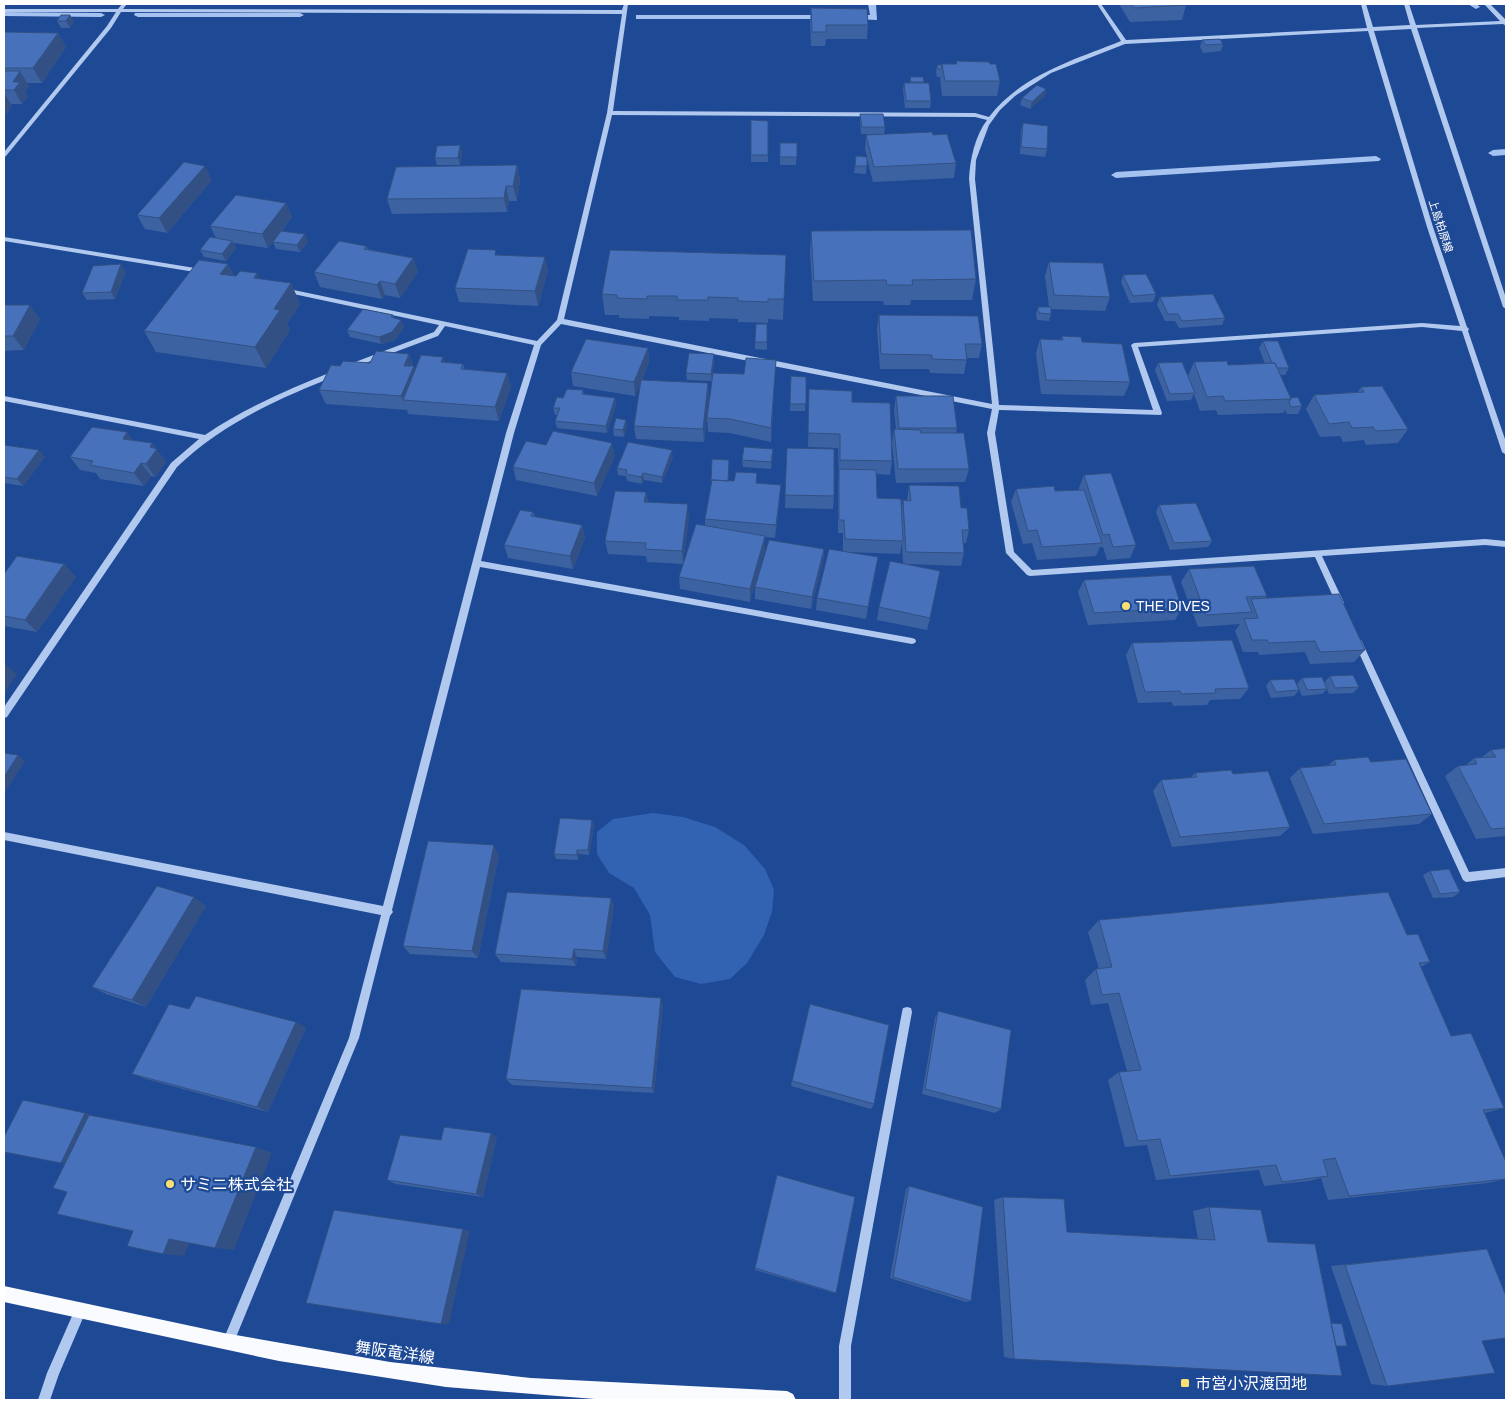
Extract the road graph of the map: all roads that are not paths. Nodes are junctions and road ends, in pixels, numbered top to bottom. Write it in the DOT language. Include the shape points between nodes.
graph roads {
  1 [pos="124,4"];
  2 [pos="626,4"];
  3 [pos="1099,4"];
  4 [pos="1363,4"];
  5 [pos="1406,4"];
  6 [pos="1487,4"];
  7 [pos="4,10"];
  8 [pos="120,10"];
  9 [pos="625,12"];
  10 [pos="1506,22"];
  11 [pos="1414,27"];
  12 [pos="1370,29"];
  13 [pos="1124,42"];
  14 [pos="610,113"];
  15 [pos="991,119"];
  16 [pos="4,155"];
  17 [pos="4,239"];
  18 [pos="207,272"];
  19 [pos="279,289"];
  20 [pos="1506,307"];
  21 [pos="560,321"];
  22 [pos="443,324"];
  23 [pos="1466,329"];
  24 [pos="538,344"];
  25 [pos="4,398"];
  26 [pos="996,407"];
  27 [pos="204,437"];
  28 [pos="1506,452"];
  29 [pos="1506,544"];
  30 [pos="1317,553"];
  31 [pos="476,563"];
  32 [pos="1346,616"];
  33 [pos="1354,634"];
  34 [pos="912,641"];
  35 [pos="4,714"];
  36 [pos="4,836"];
  37 [pos="1506,873"];
  38 [pos="388,912"];
  39 [pos="907,1012"];
  40 [pos="4,1294"];
  41 [pos="80,1311"];
  42 [pos="228,1343"];
  43 [pos="44,1400"];
  44 [pos="787,1400"];
  45 [pos="845,1400"];
  1 -- 8 [label="street"];
  2 -- 9 [label="street"];
  3 -- 13 [label="street"];
  4 -- 12 [label="street, 上島柏原線"];
  5 -- 11 [label="street"];
  6 -- 10 [label="street"];
  7 -- 8 [label="street"];
  8 -- 9 [label="street"];
  8 -- 16 [label="street" via="109,28"];
  9 -- 14 [label="street"];
  10 -- 11 [label="street"];
  11 -- 12 [label="street"];
  11 -- 20 [label="street"];
  12 -- 13 [label="street"];
  12 -- 23 [label="street, 上島柏原線" via="1430,227"];
  13 -- 15 [label="street" via="1049,72 1008,100"];
  14 -- 15 [label="street" via="975,115"];
  14 -- 21 [label="street"];
  15 -- 26 [label="street" via="978,142 972,179"];
  17 -- 18 [label="street"];
  19 -- 22 [label="street"];
  21 -- 24 [label="street"];
  21 -- 26 [label="street"];
  22 -- 24 [label="street"];
  22 -- 27 [label="street" via="436,334 323,378"];
  23 -- 26 [label="street" via="1422,326 1134,345 1158,413"];
  23 -- 28 [label="street, 上島柏原線"];
  24 -- 31 [label="street" via="510,432"];
  25 -- 27 [label="street"];
  26 -- 30 [label="street" via="992,433 1010,553 1030,573"];
  27 -- 35 [label="street" via="174,465"];
  29 -- 30 [label="street" via="1484,542"];
  30 -- 32 [label="street"];
  31 -- 34 [label="street"];
  31 -- 38 [label="street"];
  33 -- 37 [label="street" via="1466,876"];
  36 -- 38 [label="street"];
  38 -- 42 [label="street" via="354,1038"];
  39 -- 45 [label="street" via="845,1346"];
  40 -- 41 [label="main road, 舞阪竜洋線"];
  41 -- 42 [label="main road, 舞阪竜洋線"];
  41 -- 43 [label="street"];
  42 -- 44 [label="main road, 舞阪竜洋線" via="447,1378"];
}
